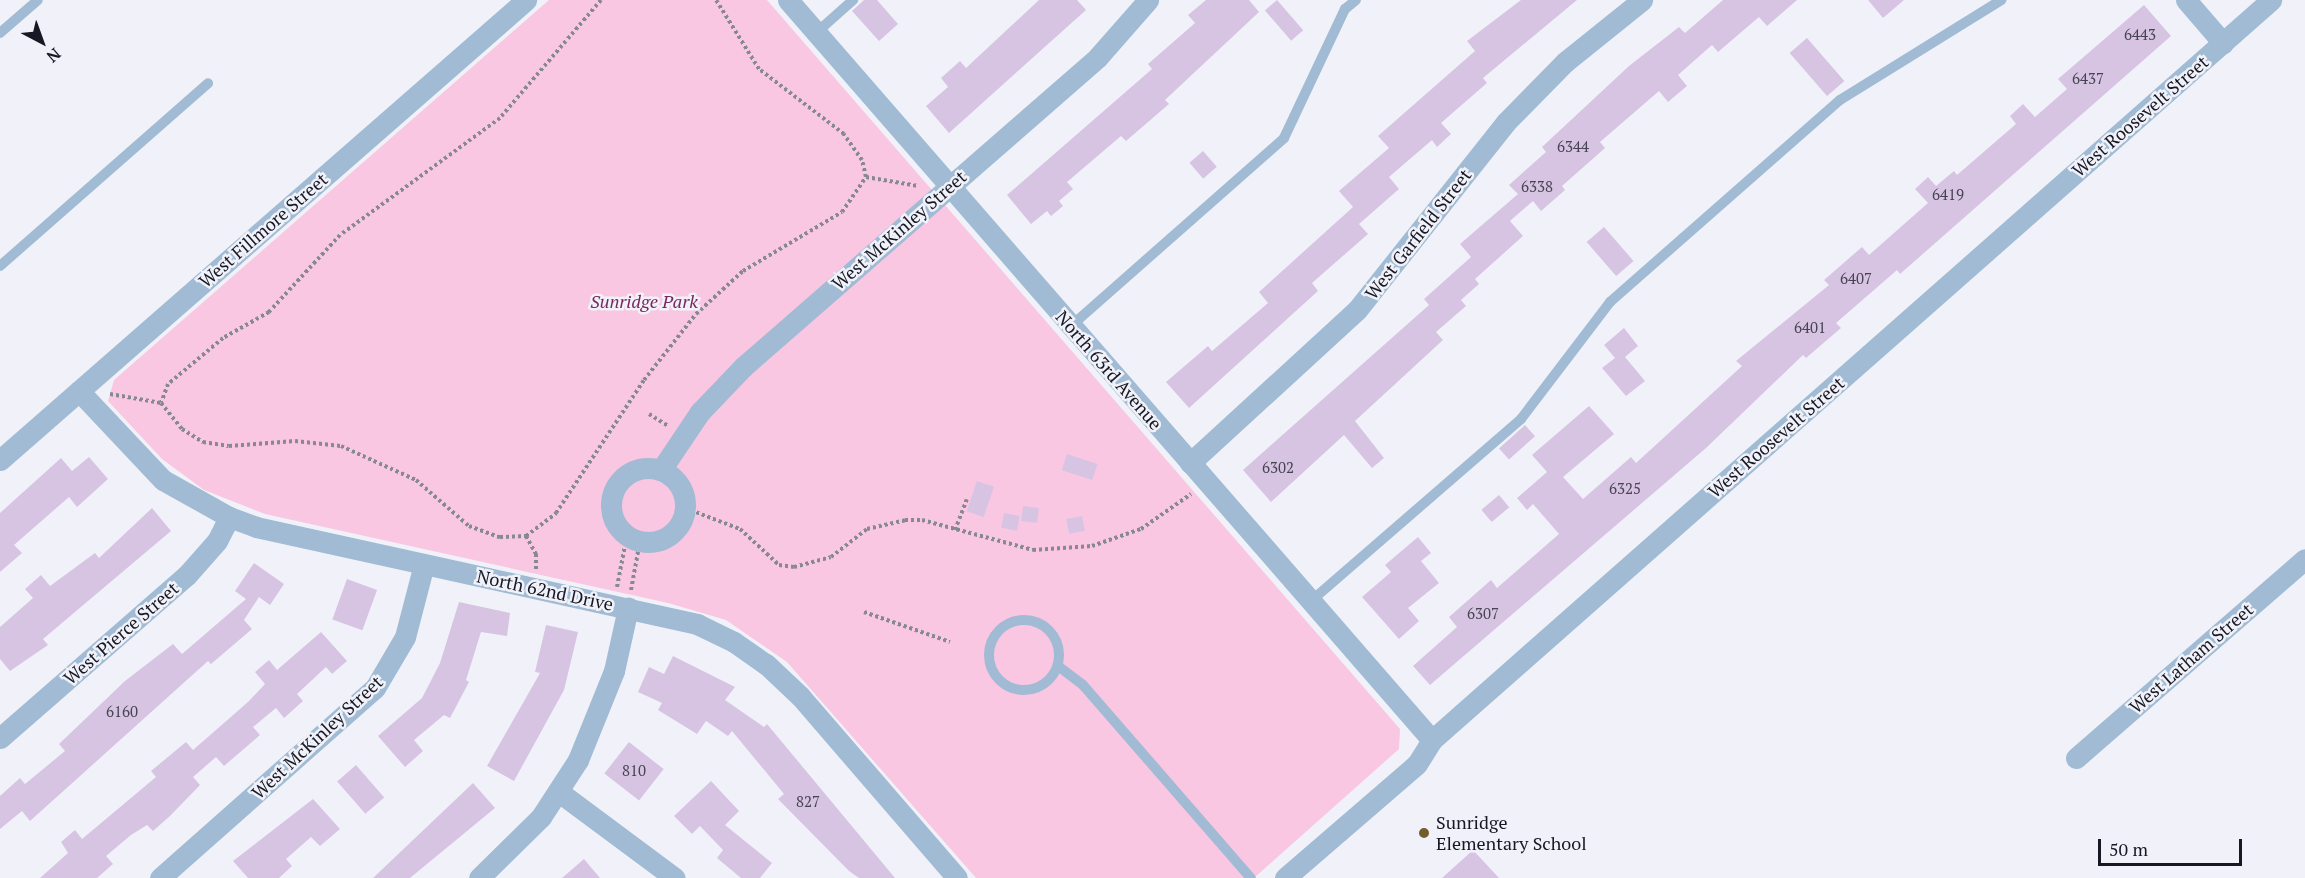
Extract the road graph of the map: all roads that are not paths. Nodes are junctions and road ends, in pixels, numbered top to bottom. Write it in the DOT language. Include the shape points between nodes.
graph roads {
  1 [pos="38,0"];
  2 [pos="526,0"];
  3 [pos="788,0"];
  4 [pos="853,0"];
  5 [pos="1148,0"];
  6 [pos="1356,0"];
  7 [pos="1642,0"];
  8 [pos="2001,0"];
  9 [pos="2186,0"];
  10 [pos="2271,0"];
  11 [pos="0,33"];
  12 [pos="816,33"];
  13 [pos="2223,43"];
  14 [pos="208,83"];
  15 [pos="950,186"];
  16 [pos="0,266"];
  17 [pos="1071,326"];
  18 [pos="79,391"];
  19 [pos="0,460"];
  20 [pos="1190,464"];
  21 [pos="661,470"];
  22 [pos="229,517"];
  23 [pos="2305,559"];
  24 [pos="424,564"];
  25 [pos="629,600"];
  26 [pos="1311,601"];
  27 [pos="1058,666"];
  28 [pos="0,738"];
  29 [pos="1432,740"];
  30 [pos="2076,758"];
  31 [pos="559,792"];
  32 [pos="160,878"];
  33 [pos="479,878"];
  34 [pos="675,878"];
  35 [pos="957,878"];
  36 [pos="1251,878"];
  37 [pos="1285,878"];
  1 -- 11 [label="lane"];
  2 -- 18 [label="street, West Fillmore Street"];
  3 -- 12 [label="street, North 63rd Avenue"];
  4 -- 12 [label="lane"];
  5 -- 15 [label="street, West McKinley Street" via="1098,57"];
  6 -- 17 [label="lane" via="1345,9 1284,138"];
  7 -- 20 [label="street, West Garfield Street" via="1565,62 1506,122 1357,310"];
  8 -- 26 [label="lane" via="1840,100 1610,302 1521,419"];
  9 -- 13 [label="street"];
  10 -- 13 [label="street, West Roosevelt Street"];
  12 -- 15 [label="street, North 63rd Avenue"];
  13 -- 29 [label="street, West Roosevelt Street"];
  14 -- 16 [label="lane"];
  15 -- 17 [label="street, North 63rd Avenue"];
  15 -- 21 [label="street, West McKinley Street" via="743,368 700,412"];
  17 -- 20 [label="street, North 63rd Avenue"];
  18 -- 19 [label="street, West Fillmore Street"];
  18 -- 22 [label="street, North 62nd Drive" via="163,480"];
  20 -- 26 [label="street, North 63rd Avenue"];
  21 -- 21 [label="street" via="640,469 615,488 611,508 633,538 658,540 674,531 685,508 679,485"];
  22 -- 24 [label="street, North 62nd Drive"];
  22 -- 28 [label="street, West Pierce Street" via="217,541 187,575"];
  23 -- 30 [label="street, West Latham Street"];
  24 -- 25 [label="street, North 62nd Drive"];
  24 -- 32 [label="street, West McKinley Street" via="398,654 375,688"];
  25 -- 31 [label="street" via="602,707"];
  25 -- 35 [label="street, North 62nd Drive" via="697,624 766,664 800,696"];
  26 -- 29 [label="street, North 63rd Avenue"];
  27 -- 27 [label="lane" via="1057,642 1046,628 1029,620 1006,625 991,644 991,666 1013,689 1035,689 1053,676"];
  27 -- 36 [label="lane" via="1099,703"];
  29 -- 37 [label="street, West Roosevelt Street" via="1417,764"];
  31 -- 33 [label="street" via="512,850"];
  31 -- 34 [label="street"];
}
